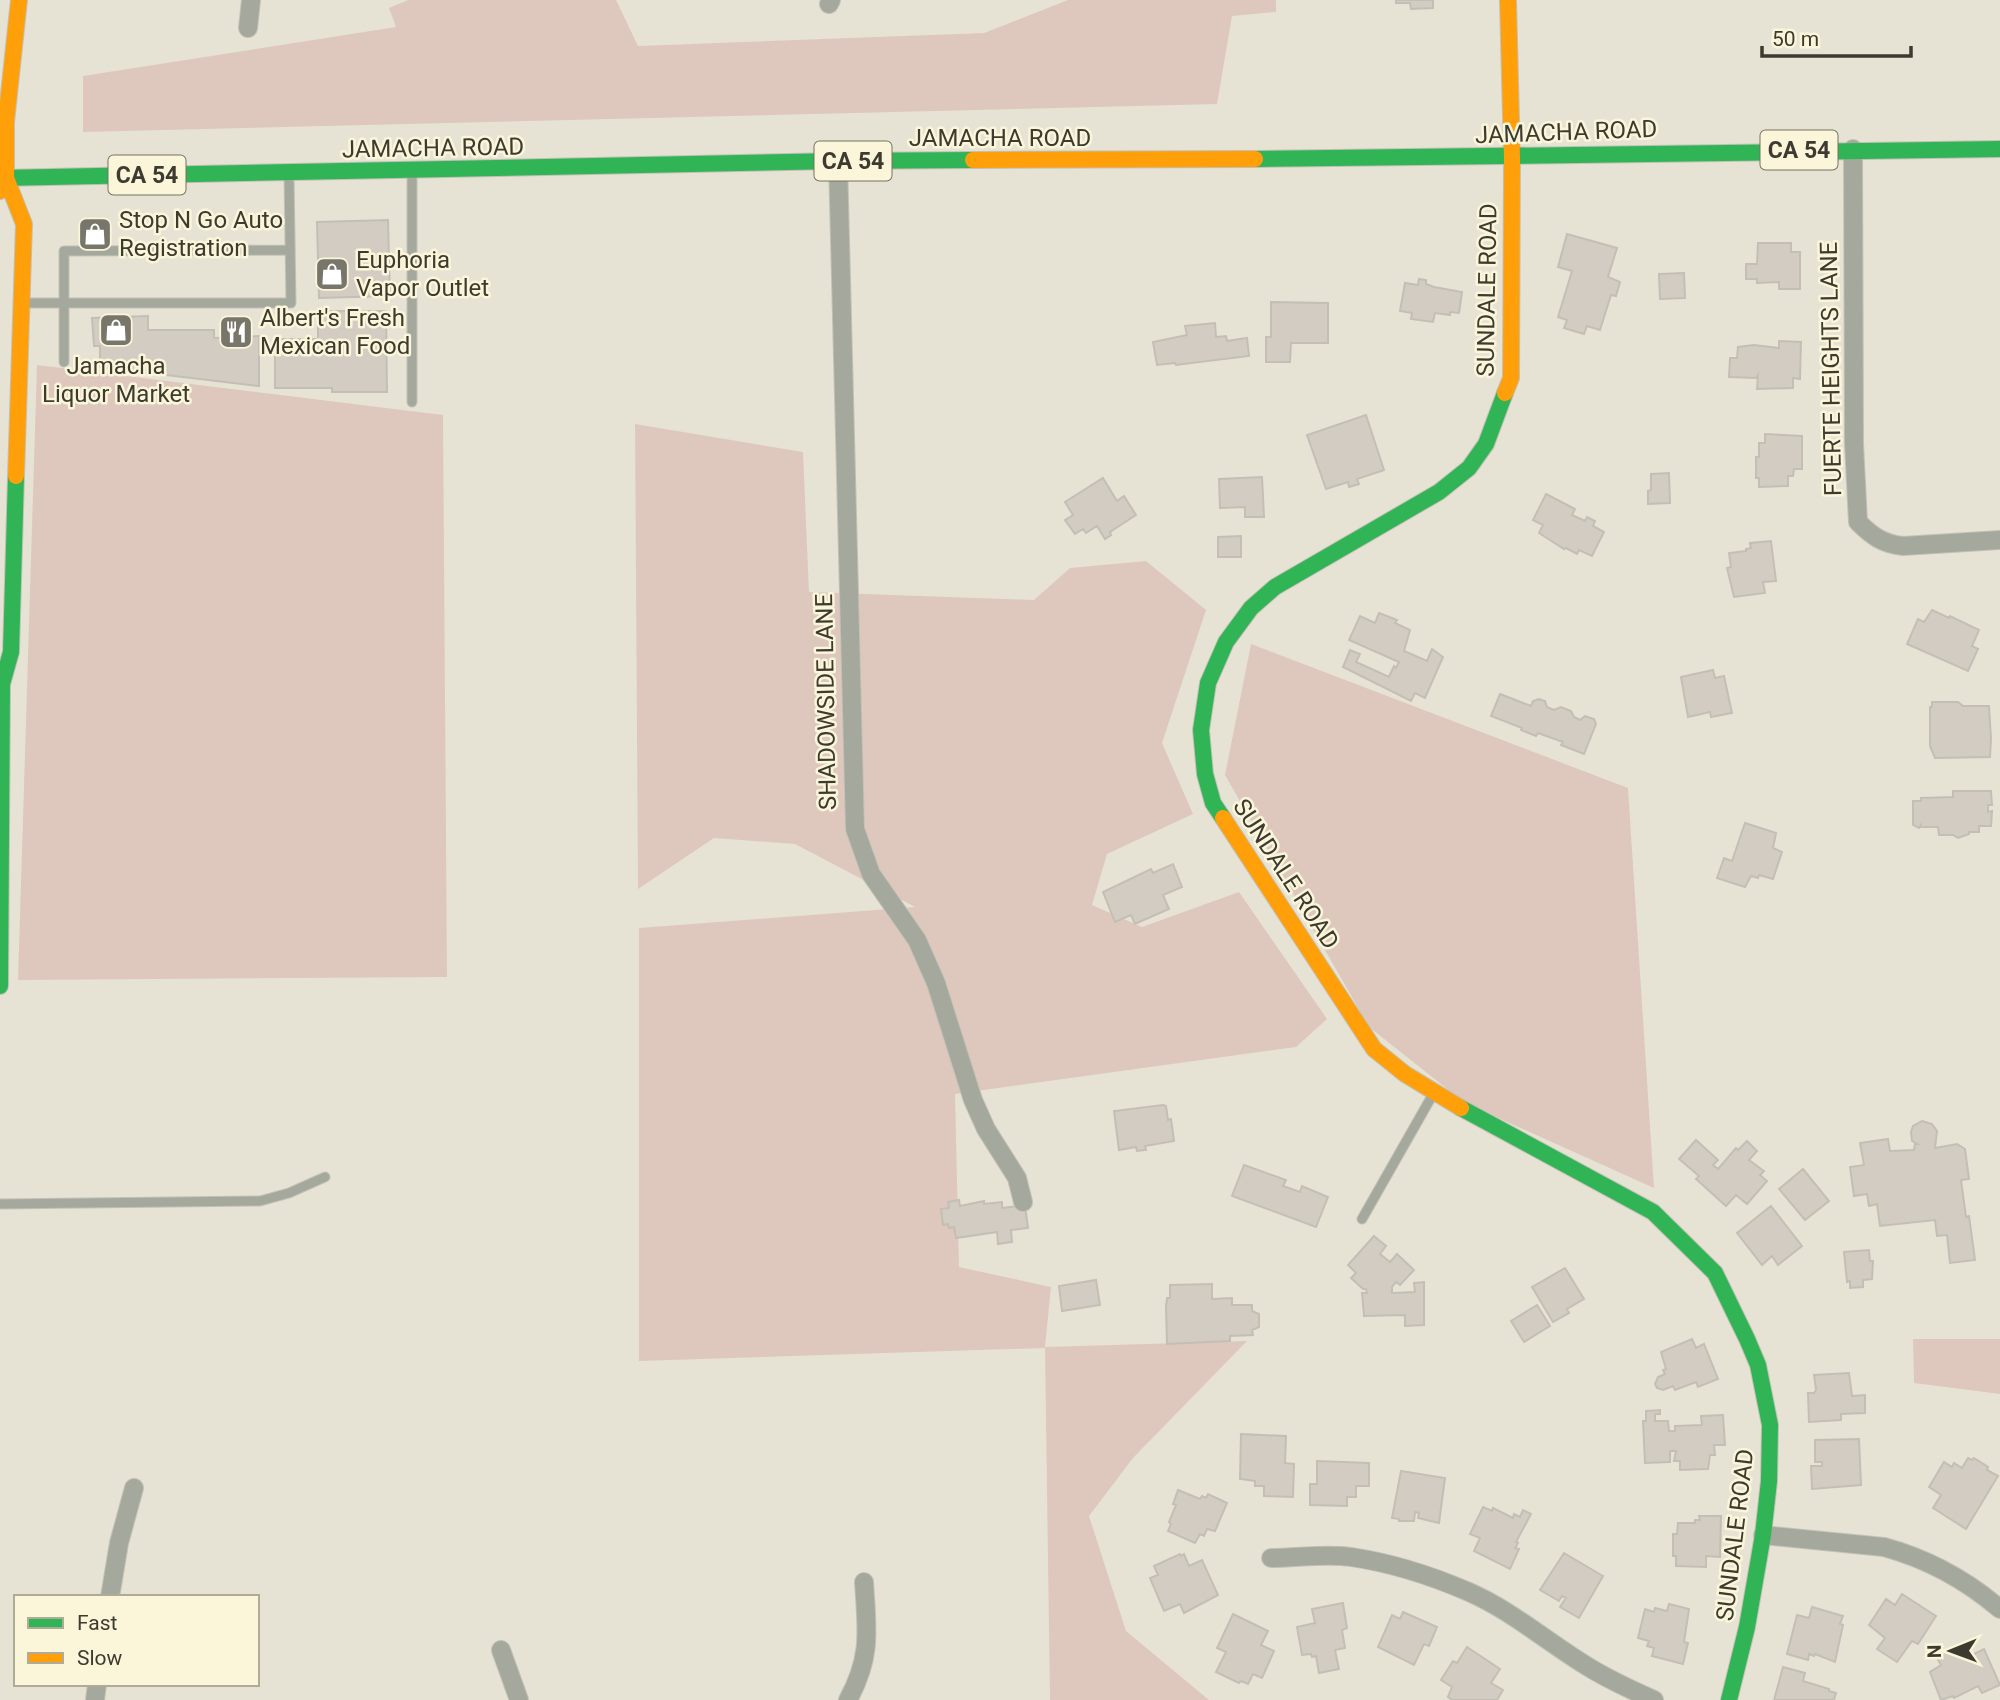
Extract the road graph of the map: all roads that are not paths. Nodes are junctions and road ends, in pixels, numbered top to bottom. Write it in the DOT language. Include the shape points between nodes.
graph roads {
  1 [pos="19,0"];
  2 [pos="251,0"];
  3 [pos="1508,0"];
  4 [pos="248,28"];
  5 [pos="1853,149"];
  6 [pos="2000,149"];
  7 [pos="1511,158"];
  8 [pos="838,161"];
  9 [pos="412,171"];
  10 [pos="289,173"];
  11 [pos="2,182"];
  12 [pos="290,250"];
  13 [pos="21,303"];
  14 [pos="64,303"];
  15 [pos="64,362"];
  16 [pos="412,402"];
  17 [pos="2000,540"];
  18 [pos="1,681"];
  19 [pos="0,986"];
  20 [pos="1434,1093"];
  21 [pos="325,1177"];
  22 [pos="1023,1202"];
  23 [pos="0,1204"];
  24 [pos="1362,1219"];
  25 [pos="134,1488"];
  26 [pos="1763,1535"];
  27 [pos="1271,1558"];
  28 [pos="864,1582"];
  29 [pos="110,1595"];
  30 [pos="2000,1609"];
  31 [pos="501,1650"];
  32 [pos="519,1700"];
  33 [pos="848,1700"];
  34 [pos="1654,1700"];
  35 [pos="1729,1700"];
  1 -- 11 [label="main road"];
  2 -- 4 [label="street"];
  3 -- 7 [label="main road, SUNDALE ROAD"];
  5 -- 6 [label="main road, JAMACHA ROAD / CA 54"];
  5 -- 7 [label="main road, JAMACHA ROAD / CA 54"];
  5 -- 17 [label="street, FUERTE HEIGHTS LANE" via="1858,522 1873,537 1895,545"];
  7 -- 8 [label="main road, JAMACHA ROAD / CA 54"];
  7 -- 20 [label="main road, SUNDALE ROAD" via="1511,378 1486,444 1469,468 1439,492 1275,587 1251,608 1216,662 1203,706 1205,774 1213,803 1226,825 1374,1049"];
  8 -- 9 [label="main road, JAMACHA ROAD / CA 54"];
  8 -- 22 [label="street, SHADOWSIDE LANE" via="855,829 871,874 927,962 972,1100 1017,1178"];
  9 -- 10 [label="main road, JAMACHA ROAD / CA 54"];
  9 -- 16 [label="lane"];
  10 -- 11 [label="main road, JAMACHA ROAD / CA 54"];
  10 -- 12 [label="lane"];
  11 -- 13 [label="main road" via="24,224"];
  12 -- 14 [label="lane" via="64,251"];
  12 -- 14 [label="lane" via="291,303"];
  13 -- 14 [label="lane"];
  13 -- 18 [label="main road" via="11,652"];
  14 -- 15 [label="lane"];
  18 -- 19 [label="main road"];
  20 -- 24 [label="lane"];
  20 -- 26 [label="main road, SUNDALE ROAD" via="1653,1212 1715,1273 1758,1365 1770,1425"];
  21 -- 23 [label="lane" via="260,1201"];
  25 -- 29 [label="street" via="118,1543"];
  26 -- 30 [label="street" via="1903,1552 1962,1580"];
  26 -- 35 [label="main road, SUNDALE ROAD"];
  27 -- 34 [label="street" via="1349,1557 1471,1592 1582,1663"];
  28 -- 33 [label="street" via="865,1662"];
  31 -- 32 [label="street"];
}
